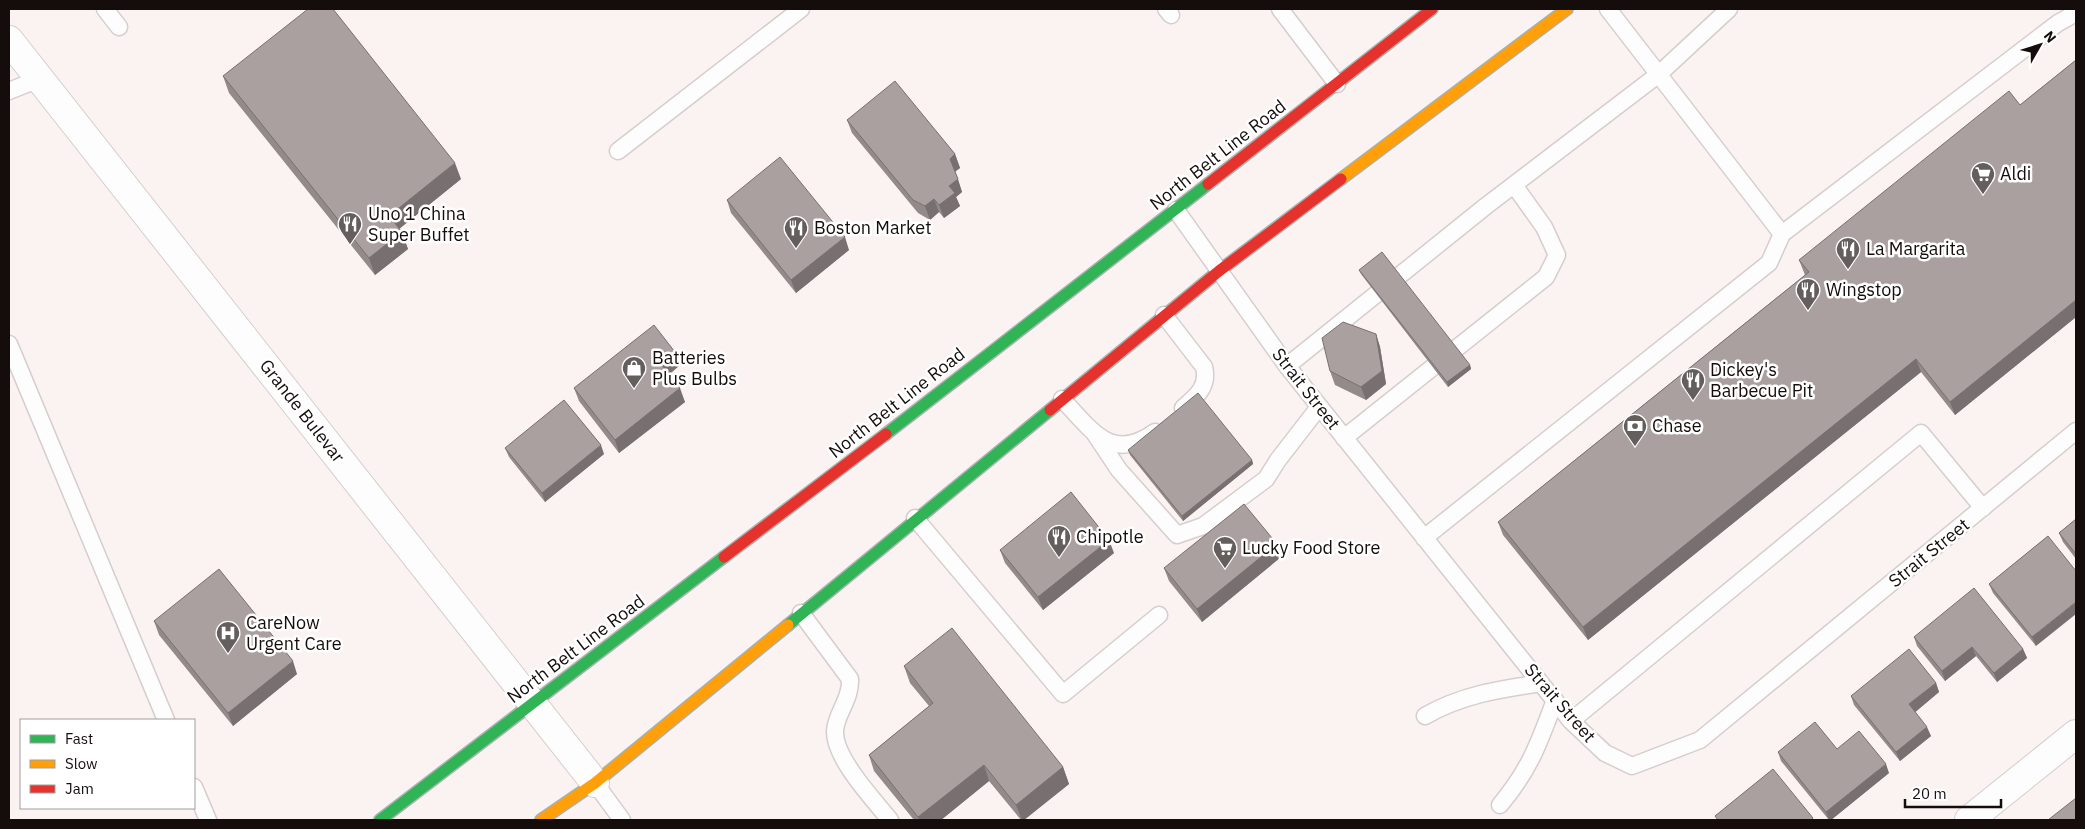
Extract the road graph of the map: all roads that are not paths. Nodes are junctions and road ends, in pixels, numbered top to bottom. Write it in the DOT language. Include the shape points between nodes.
graph roads {
  1 [pos="105,9"];
  2 [pos="801,9"];
  3 [pos="1280,9"];
  4 [pos="1432,9"];
  5 [pos="1567,9"];
  6 [pos="1608,9"];
  7 [pos="1730,9"];
  8 [pos="2076,13"];
  9 [pos="119,27"];
  10 [pos="9,40"];
  11 [pos="1659,74"];
  12 [pos="39,79"];
  13 [pos="1337,84"];
  14 [pos="9,91"];
  15 [pos="618,151"];
  16 [pos="1514,185"];
  17 [pos="1176,210"];
  18 [pos="1782,234"];
  19 [pos="1219,271"];
  20 [pos="1164,315"];
  21 [pos="9,344"];
  22 [pos="1287,366"];
  23 [pos="1062,399"];
  24 [pos="1319,407"];
  25 [pos="1092,431"];
  26 [pos="2076,431"];
  27 [pos="1344,438"];
  28 [pos="1983,508"];
  29 [pos="915,518"];
  30 [pos="1424,538"];
  31 [pos="801,613"];
  32 [pos="1160,615"];
  33 [pos="1540,683"];
  34 [pos="1555,700"];
  35 [pos="533,704"];
  36 [pos="1425,716"];
  37 [pos="166,719"];
  38 [pos="1571,721"];
  39 [pos="2076,734"];
  40 [pos="595,783"];
  41 [pos="195,788"];
  42 [pos="1500,805"];
  43 [pos="208,820"];
  44 [pos="380,820"];
  45 [pos="541,820"];
  46 [pos="622,820"];
  47 [pos="890,820"];
  48 [pos="1969,820"];
  1 -- 9 [label="lane"];
  2 -- 15 [label="lane"];
  3 -- 13 [label="lane"];
  4 -- 13 [label="main road, North Belt Line Road"];
  5 -- 19 [label="main road"];
  6 -- 11 [label="lane"];
  7 -- 11 [label="lane"];
  8 -- 18 [label="lane" via="2058,23"];
  10 -- 12 [label="street, Grande Bulevar"];
  11 -- 16 [label="lane"];
  11 -- 18 [label="lane"];
  12 -- 14 [label="lane"];
  12 -- 35 [label="street, Grande Bulevar"];
  13 -- 17 [label="main road, North Belt Line Road"];
  16 -- 22 [label="lane"];
  16 -- 27 [label="lane" via="1544,226 1557,255 1546,278"];
  17 -- 19 [label="lane, Strait Street"];
  17 -- 35 [label="main road, North Belt Line Road"];
  18 -- 30 [label="lane" via="1769,263"];
  19 -- 20 [label="main road"];
  19 -- 22 [label="lane, Strait Street"];
  20 -- 23 [label="main road"];
  20 -- 25 [label="lane" via="1204,367 1207,376 1204,386 1143,440 1130,445 1114,445"];
  21 -- 37 [label="lane"];
  22 -- 24 [label="lane, Strait Street"];
  23 -- 25 [label="lane"];
  23 -- 29 [label="main road"];
  24 -- 25 [label="lane" via="1266,479 1203,526 1177,535 1119,470"];
  24 -- 27 [label="lane, Strait Street"];
  26 -- 28 [label="lane, Strait Street"];
  27 -- 30 [label="lane, Strait Street"];
  28 -- 38 [label="lane, Strait Street" via="1700,740 1632,766 1605,753"];
  28 -- 38 [label="lane" via="1921,433"];
  29 -- 31 [label="main road"];
  29 -- 32 [label="lane" via="1062,694"];
  30 -- 33 [label="lane, Strait Street"];
  31 -- 40 [label="main road"];
  31 -- 47 [label="lane" via="850,679 848,698 835,730 837,739 847,763"];
  33 -- 34 [label="lane, Strait Street"];
  33 -- 36 [label="lane" via="1483,692 1446,704"];
  34 -- 38 [label="lane, Strait Street"];
  34 -- 42 [label="lane" via="1532,760"];
  35 -- 40 [label="street, Grande Bulevar"];
  35 -- 44 [label="main road, North Belt Line Road"];
  39 -- 48 [label="street"];
  40 -- 45 [label="main road"];
  40 -- 46 [label="lane"];
  41 -- 43 [label="lane"];
}
